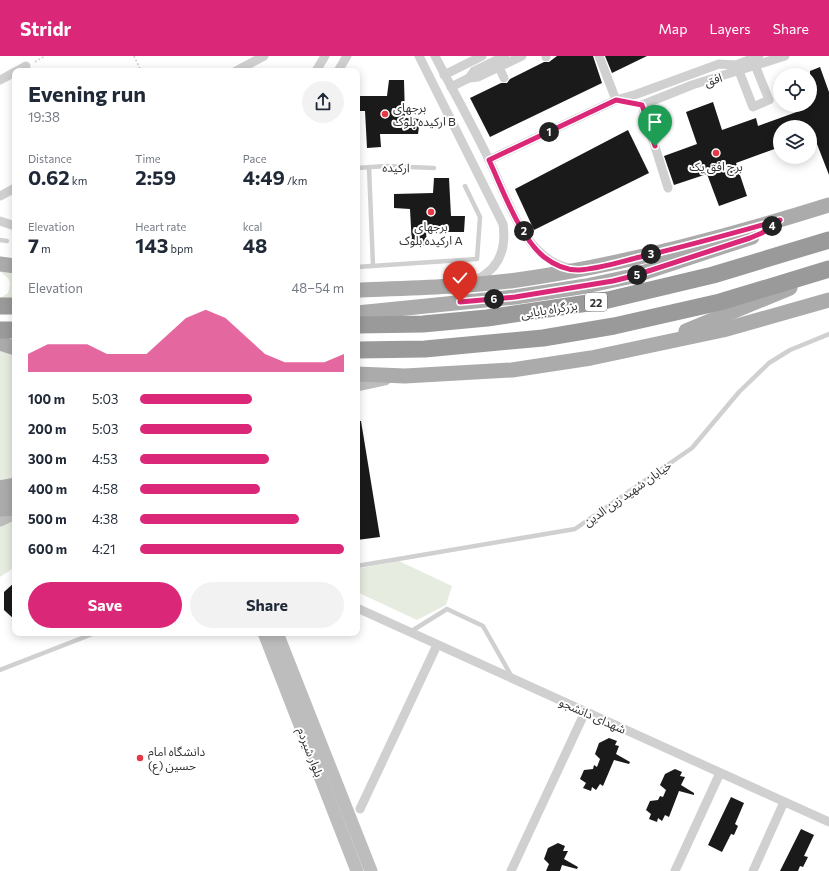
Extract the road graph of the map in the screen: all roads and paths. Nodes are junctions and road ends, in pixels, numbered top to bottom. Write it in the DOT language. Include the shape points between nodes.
graph roads {
  1 [pos="46,56"];
  2 [pos="134,56"];
  3 [pos="264,56"];
  4 [pos="325,56"];
  5 [pos="347,56"];
  6 [pos="419,56"];
  7 [pos="435,56"];
  8 [pos="482,56"];
  9 [pos="522,56"];
  10 [pos="599,56"];
  11 [pos="785,56"];
  12 [pos="756,60"];
  13 [pos="505,63"];
  14 [pos="26,66"];
  15 [pos="23,68"];
  16 [pos="140,68"];
  17 [pos="244,68"];
  18 [pos="318,68"];
  19 [pos="340,68"];
  20 [pos="737,68"];
  21 [pos="12,74"];
  22 [pos="444,75"];
  23 [pos="687,76"];
  24 [pos="504,78"];
  25 [pos="0,80"];
  26 [pos="692,85"];
  27 [pos="451,87"];
  28 [pos="616,100"];
  29 [pos="642,105"];
  30 [pos="469,121"];
  31 [pos="456,128"];
  32 [pos="489,160"];
  33 [pos="369,167"];
  34 [pos="360,168"];
  35 [pos="434,168"];
  36 [pos="465,186"];
  37 [pos="668,188"];
  38 [pos="12,190"];
  39 [pos="0,196"];
  40 [pos="829,205"];
  41 [pos="517,220"];
  42 [pos="780,220"];
  43 [pos="0,221"];
  44 [pos="503,224"];
  45 [pos="12,225"];
  46 [pos="0,240"];
  47 [pos="829,240"];
  48 [pos="7,241"];
  49 [pos="0,264"];
  50 [pos="12,266"];
  51 [pos="373,266"];
  52 [pos="360,267"];
  53 [pos="577,270"];
  54 [pos="829,270"];
  55 [pos="470,285"];
  56 [pos="360,290"];
  57 [pos="829,300"];
  58 [pos="0,306"];
  59 [pos="12,306"];
  60 [pos="360,313"];
  61 [pos="360,325"];
  62 [pos="0,330"];
  63 [pos="12,330"];
  64 [pos="829,334"];
  65 [pos="0,343"];
  66 [pos="654,345"];
  67 [pos="12,347"];
  68 [pos="360,350"];
  69 [pos="360,374"];
  70 [pos="405,376"];
  71 [pos="360,384"];
  72 [pos="12,486"];
  73 [pos="0,488"];
  74 [pos="12,497"];
  75 [pos="0,499"];
  76 [pos="0,508"];
  77 [pos="12,508"];
  78 [pos="12,514"];
  79 [pos="0,520"];
  80 [pos="360,565"];
  81 [pos="360,609"];
  82 [pos="410,632"];
  83 [pos="87,636"];
  84 [pos="265,636"];
  85 [pos="278,636"];
  86 [pos="437,644"];
  87 [pos="0,670"];
  88 [pos="512,679"];
  89 [pos="585,712"];
  90 [pos="720,773"];
  91 [pos="784,802"];
  92 [pos="360,809"];
  93 [pos="829,822"];
  94 [pos="358,871"];
  95 [pos="371,871"];
  96 [pos="511,871"];
  97 [pos="675,871"];
  98 [pos="753,871"];
  1 -- 14 [label="path"];
  2 -- 16 [label="path"];
  3 -- 17 [label="street"];
  4 -- 18 [label="street"];
  5 -- 19 [label="street"];
  6 -- 31 [label="street"];
  7 -- 22 [label="street"];
  8 -- 22 [label="street"];
  9 -- 13 [label="street"];
  10 -- 28 [label="street"];
  11 -- 12 [label="street, افق"];
  12 -- 20 [label="street, افق"];
  12 -- 20 [label="street" via="769,100 753,107"];
  13 -- 24 [label="street"];
  13 -- 27 [label="street"];
  14 -- 15 [label="street"];
  20 -- 23 [label="street, افق" via="719,64"];
  20 -- 26 [label="street, افق"];
  21 -- 25 [label="street"];
  22 -- 27 [label="street"];
  23 -- 26 [label="street"];
  23 -- 28 [label="street, افق"];
  26 -- 29 [label="street, افق"];
  27 -- 30 [label="street"];
  28 -- 29 [label="street"];
  28 -- 32 [label="street, افق"];
  29 -- 37 [label="street"];
  30 -- 31 [label="street"];
  30 -- 32 [label="street"];
  31 -- 44 [label="street"];
  32 -- 41 [label="street"];
  33 -- 34 [label="lane, ارکیده"];
  33 -- 35 [label="lane, ارکیده"];
  33 -- 51 [label="lane"];
  36 -- 51 [label="lane" via="480,217 477,258"];
  38 -- 39 [label="street"];
  40 -- 42 [label="main road"];
  41 -- 44 [label="street"];
  41 -- 53 [label="street" via="531,243 544,257 558,266"];
  42 -- 53 [label="main road" via="692,245"];
  42 -- 60 [label="main road" via="750,238 613,281 515,297"];
  43 -- 45 [label="street"];
  44 -- 55 [label="street" via="505,237 500,255 494,266"];
  46 -- 48 [label="lane"];
  47 -- 61 [label="highway, بزرگراه بابایی / 22" via="713,275 608,300 487,318 424,324"];
  49 -- 50 [label="main road"];
  51 -- 52 [label="lane"];
  53 -- 55 [label="main road"];
  54 -- 66 [label="main road"];
  54 -- 68 [label="highway, 22" via="720,302 614,326 543,338 425,349"];
  55 -- 56 [label="main road"];
  57 -- 66 [label="main road" via="723,330"];
  58 -- 59 [label="highway"];
  62 -- 63 [label="highway"];
  64 -- 80 [label="lane, خیابان شهید زین الدین" via="790,350 769,363 739,392 692,448 575,529"];
  65 -- 67 [label="main road"];
  66 -- 70 [label="main road" via="512,370"];
  69 -- 70 [label="main road"];
  70 -- 71 [label="main road"];
  72 -- 73 [label="main road"];
  74 -- 75 [label="main road"];
  76 -- 77 [label="main road"];
  78 -- 79 [label="main road"];
  81 -- 82 [label="street, شهدای دانشجو"];
  82 -- 86 [label="street, شهدای دانشجو"];
  82 -- 88 [label="lane" via="447,609 483,626"];
  83 -- 87 [label="lane"];
  84 -- 94 [label="main road, بلوار شیردم"];
  85 -- 95 [label="main road, بلوار شیردم"];
  86 -- 88 [label="street, شهدای دانشجو"];
  86 -- 92 [label="street"];
  88 -- 89 [label="street, شهدای دانشجو"];
  89 -- 90 [label="street, شهدای دانشجو"];
  89 -- 96 [label="street"];
  90 -- 91 [label="street, شهدای دانشجو"];
  90 -- 97 [label="street"];
  91 -- 93 [label="street, شهدای دانشجو"];
  91 -- 98 [label="street"];
}
